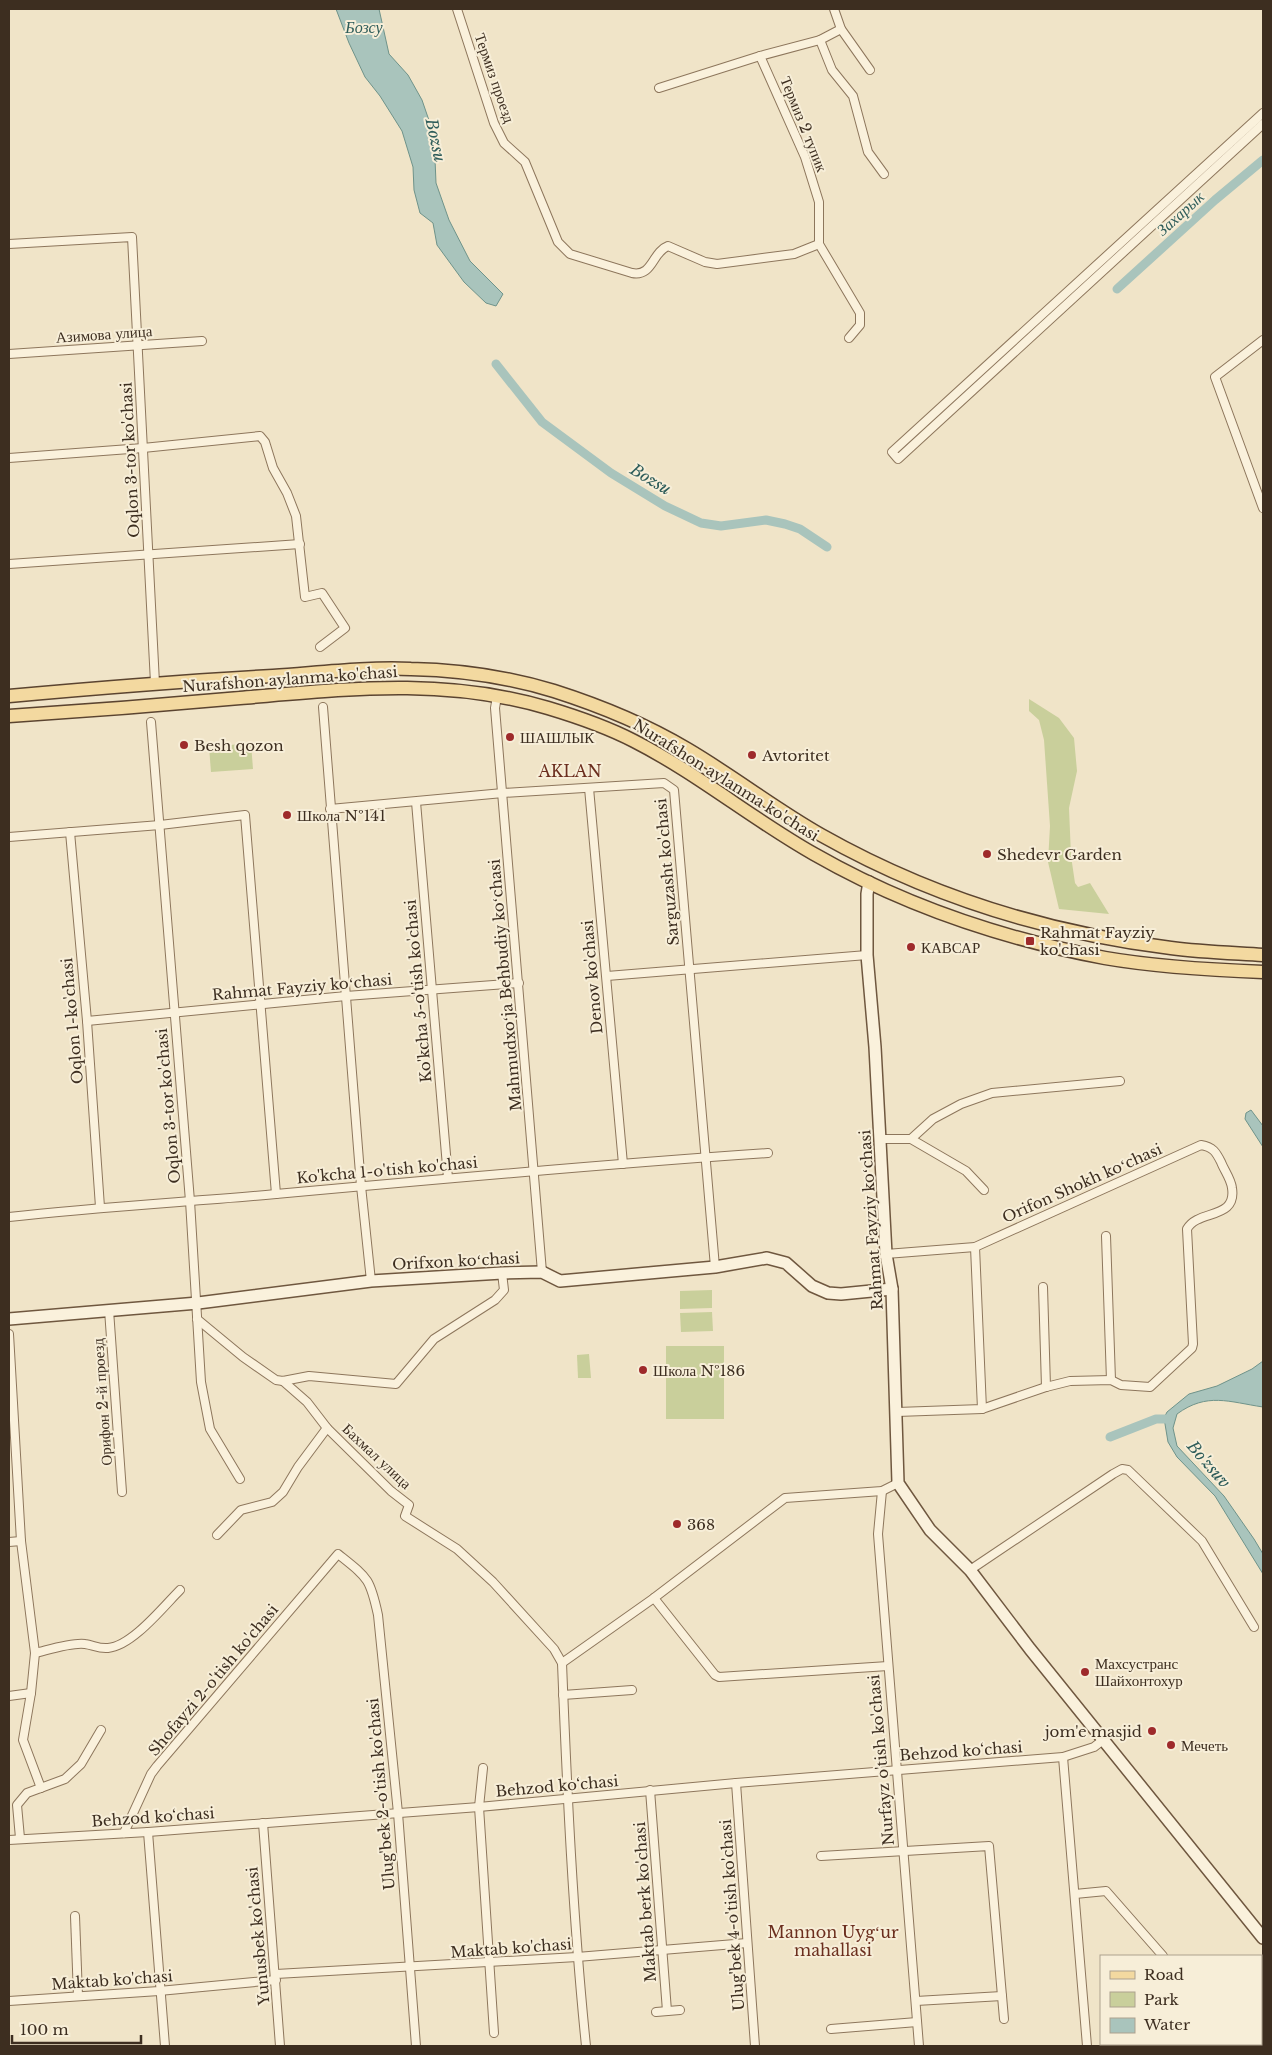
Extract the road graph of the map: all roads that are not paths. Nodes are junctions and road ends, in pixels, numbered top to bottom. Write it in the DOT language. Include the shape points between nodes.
graph roads {
  1 [pos="458,9"];
  2 [pos="834,9"];
  3 [pos="841,28"];
  4 [pos="820,40"];
  5 [pos="760,56"];
  6 [pos="870,70"];
  7 [pos="659,88"];
  8 [pos="1263,112"];
  9 [pos="1263,124"];
  10 [pos="884,174"];
  11 [pos="9,244"];
  12 [pos="819,244"];
  13 [pos="849,338"];
  14 [pos="1263,340"];
  15 [pos="202,341"];
  16 [pos="138,345"];
  17 [pos="9,354"];
  18 [pos="143,448"];
  19 [pos="9,458"];
  20 [pos="1263,508"];
  21 [pos="300,544"];
  22 [pos="148,554"];
  23 [pos="9,564"];
  24 [pos="320,647"];
  25 [pos="155,683"];
  26 [pos="552,691"];
  27 [pos="9,696"];
  28 [pos="496,696"];
  29 [pos="323,707"];
  30 [pos="547,707"];
  31 [pos="9,716"];
  32 [pos="152,722"];
  33 [pos="645,726"];
  34 [pos="637,743"];
  35 [pos="589,788"];
  36 [pos="503,793"];
  37 [pos="416,802"];
  38 [pos="330,809"];
  39 [pos="160,825"];
  40 [pos="70,832"];
  41 [pos="9,837"];
  42 [pos="869,882"];
  43 [pos="1060,928"];
  44 [pos="1056,948"];
  45 [pos="867,955"];
  46 [pos="1263,955"];
  47 [pos="690,970"];
  48 [pos="1263,972"];
  49 [pos="607,976"];
  50 [pos="520,983"];
  51 [pos="433,991"];
  52 [pos="346,996"];
  53 [pos="262,1004"];
  54 [pos="174,1014"];
  55 [pos="87,1022"];
  56 [pos="1120,1081"];
  57 [pos="879,1139"];
  58 [pos="911,1139"];
  59 [pos="768,1153"];
  60 [pos="706,1157"];
  61 [pos="623,1164"];
  62 [pos="535,1170"];
  63 [pos="448,1178"];
  64 [pos="361,1186"];
  65 [pos="984,1190"];
  66 [pos="276,1194"];
  67 [pos="190,1201"];
  68 [pos="100,1207"];
  69 [pos="9,1217"];
  70 [pos="1106,1236"];
  71 [pos="974,1247"];
  72 [pos="886,1254"];
  73 [pos="715,1267"];
  74 [pos="542,1272"];
  75 [pos="502,1273"];
  76 [pos="371,1281"];
  77 [pos="1043,1287"];
  78 [pos="892,1289"];
  79 [pos="198,1303"];
  80 [pos="109,1310"];
  81 [pos="9,1319"];
  82 [pos="198,1319"];
  83 [pos="9,1334"];
  84 [pos="1112,1380"];
  85 [pos="283,1381"];
  86 [pos="1046,1387"];
  87 [pos="982,1409"];
  88 [pos="897,1412"];
  89 [pos="11,1428"];
  90 [pos="327,1428"];
  91 [pos="240,1479"];
  92 [pos="898,1483"];
  93 [pos="882,1491"];
  94 [pos="122,1492"];
  95 [pos="218,1535"];
  96 [pos="21,1541"];
  97 [pos="9,1542"];
  98 [pos="338,1554"];
  99 [pos="970,1570"];
  100 [pos="180,1590"];
  101 [pos="654,1598"];
  102 [pos="1254,1628"];
  103 [pos="35,1653"];
  104 [pos="562,1663"];
  105 [pos="888,1666"];
  106 [pos="632,1690"];
  107 [pos="31,1693"];
  108 [pos="9,1696"];
  109 [pos="564,1696"];
  110 [pos="101,1730"];
  111 [pos="1103,1740"];
  112 [pos="1063,1757"];
  113 [pos="483,1768"];
  114 [pos="896,1770"];
  115 [pos="736,1783"];
  116 [pos="41,1788"];
  117 [pos="650,1790"];
  118 [pos="568,1799"];
  119 [pos="480,1807"];
  120 [pos="398,1813"];
  121 [pos="263,1824"];
  122 [pos="148,1832"];
  123 [pos="124,1833"];
  124 [pos="20,1838"];
  125 [pos="9,1840"];
  126 [pos="903,1851"];
  127 [pos="820,1856"];
  128 [pos="1075,1894"];
  129 [pos="75,1916"];
  130 [pos="1263,1938"];
  131 [pos="747,1943"];
  132 [pos="662,1950"];
  133 [pos="1162,1955"];
  134 [pos="577,1957"];
  135 [pos="489,1963"];
  136 [pos="410,1968"];
  137 [pos="276,1977"];
  138 [pos="159,1991"];
  139 [pos="78,1996"];
  140 [pos="1002,1996"];
  141 [pos="9,2001"];
  142 [pos="916,2001"];
  143 [pos="680,2010"];
  144 [pos="667,2011"];
  145 [pos="656,2012"];
  146 [pos="1004,2018"];
  147 [pos="917,2022"];
  148 [pos="831,2029"];
  149 [pos="494,2033"];
  150 [pos="164,2046"];
  151 [pos="280,2046"];
  152 [pos="416,2046"];
  153 [pos="586,2046"];
  154 [pos="755,2046"];
  155 [pos="919,2046"];
  156 [pos="1087,2046"];
  1 -- 12 [label="street, Термиз проезд" via="494,123 504,143 525,162 558,242 570,254 641,274 668,246 717,264 794,254"];
  2 -- 3 [label="street"];
  3 -- 4 [label="street"];
  3 -- 6 [label="street"];
  4 -- 5 [label="street"];
  4 -- 10 [label="street" via="832,70 853,96 868,152"];
  5 -- 7 [label="street"];
  5 -- 12 [label="street, Термиз 2 тупик" via="805,157 819,202"];
  8 -- 9 [label="street" via="892,452 898,459"];
  11 -- 16 [label="street, Oqlon 3-tor ko'chasi" via="132,237"];
  12 -- 13 [label="street" via="860,313 860,324"];
  14 -- 20 [label="street" via="1215,377"];
  15 -- 16 [label="street, Азимова улица"];
  16 -- 17 [label="street, Азимова улица"];
  16 -- 18 [label="street, Oqlon 3-tor ko'chasi"];
  18 -- 19 [label="street"];
  18 -- 21 [label="street" via="260,436 296,516"];
  18 -- 22 [label="street, Oqlon 3-tor ko'chasi"];
  21 -- 22 [label="street"];
  21 -- 24 [label="street" via="305,596 322,593 345,628"];
  22 -- 23 [label="street"];
  22 -- 25 [label="street, Oqlon 3-tor ko'chasi"];
  25 -- 26 [label="main road, Nurafshon aylanma ko'chasi" via="414,669 503,679"];
  25 -- 27 [label="main road, Nurafshon aylanma ko'chasi"];
  26 -- 30 [label="main road" via="557,701"];
  26 -- 33 [label="main road, Nurafshon aylanma ko'chasi" via="614,711"];
  28 -- 30 [label="main road, Nurafshon aylanma ko'chasi"];
  28 -- 31 [label="main road, Nurafshon aylanma ko'chasi" via="425,687 358,688"];
  28 -- 36 [label="street, Mahmudxoʻja Behbudiy koʻchasi"];
  29 -- 38 [label="street"];
  30 -- 34 [label="main road, Nurafshon aylanma ko'chasi"];
  32 -- 39 [label="street, Oqlon 3-tor ko'chasi"];
  33 -- 34 [label="main road" via="636,732"];
  33 -- 43 [label="main road, Nurafshon aylanma ko'chasi" via="791,817 870,861 975,905"];
  34 -- 42 [label="main road, Nurafshon aylanma ko'chasi" via="681,768 778,833"];
  35 -- 36 [label="street, Sarguzasht ko'chasi"];
  35 -- 47 [label="street, Sarguzasht ko'chasi" via="664,783 674,790"];
  35 -- 49 [label="street, Denov ko'chasi"];
  36 -- 37 [label="street, Sarguzasht ko'chasi"];
  36 -- 50 [label="street, Mahmudxoʻja Behbudiy koʻchasi"];
  37 -- 38 [label="street, Sarguzasht ko'chasi"];
  37 -- 51 [label="street, Ko'kcha 5-o'tish ko'chasi"];
  38 -- 52 [label="street"];
  39 -- 40 [label="street"];
  39 -- 53 [label="street" via="245,815"];
  39 -- 54 [label="street, Oqlon 3-tor ko'chasi"];
  40 -- 41 [label="street"];
  40 -- 55 [label="street, Oqlon 1-ko'chasi"];
  42 -- 44 [label="main road, Nurafshon aylanma ko'chasi" via="952,917"];
  42 -- 45 [label="street, Rahmat Fayziy koʻchasi"];
  43 -- 44 [label="main road" via="1065,940"];
  43 -- 46 [label="main road, Nurafshon aylanma ko'chasi" via="1154,946"];
  44 -- 48 [label="main road, Nurafshon aylanma ko'chasi" via="1171,966"];
  45 -- 47 [label="street"];
  45 -- 57 [label="street, Rahmat Fayziy koʻchasi"];
  46 -- 48 [label="main road" via="1258,964"];
  47 -- 49 [label="street"];
  47 -- 60 [label="street, Sarguzasht ko'chasi"];
  49 -- 61 [label="street, Denov ko'chasi"];
  50 -- 51 [label="street, Rahmat Fayziy koʻchasi"];
  50 -- 62 [label="street, Mahmudxoʻja Behbudiy koʻchasi"];
  51 -- 52 [label="street, Rahmat Fayziy koʻchasi"];
  51 -- 63 [label="street, Ko'kcha 5-o'tish ko'chasi"];
  52 -- 53 [label="street, Rahmat Fayziy koʻchasi"];
  52 -- 64 [label="street"];
  53 -- 54 [label="street, Rahmat Fayziy koʻchasi"];
  53 -- 66 [label="street"];
  54 -- 55 [label="street, Rahmat Fayziy koʻchasi"];
  54 -- 67 [label="street, Oqlon 3-tor ko'chasi"];
  55 -- 68 [label="street, Oqlon 1-ko'chasi"];
  56 -- 58 [label="street" via="992,1093 933,1119"];
  57 -- 58 [label="street"];
  57 -- 72 [label="street, Rahmat Fayziy koʻchasi"];
  58 -- 65 [label="street" via="966,1171"];
  59 -- 60 [label="street, Ko'kcha 1-o'tish ko'chasi"];
  60 -- 61 [label="street, Ko'kcha 1-o'tish ko'chasi"];
  60 -- 73 [label="street, Sarguzasht ko'chasi"];
  61 -- 62 [label="street, Ko'kcha 1-o'tish ko'chasi"];
  62 -- 63 [label="street, Ko'kcha 1-o'tish ko'chasi"];
  62 -- 74 [label="street, Mahmudxoʻja Behbudiy koʻchasi"];
  63 -- 64 [label="street, Ko'kcha 1-o'tish ko'chasi"];
  64 -- 66 [label="street, Ko'kcha 1-o'tish ko'chasi"];
  64 -- 76 [label="street"];
  66 -- 67 [label="street, Ko'kcha 1-o'tish ko'chasi"];
  67 -- 68 [label="street, Ko'kcha 1-o'tish ko'chasi"];
  67 -- 79 [label="street, Oqlon 3-tor ko'chasi"];
  68 -- 69 [label="street, Ko'kcha 1-o'tish ko'chasi"];
  70 -- 84 [label="street"];
  71 -- 72 [label="street, Orifon Shokh koʻchasi"];
  71 -- 84 [label="street, Orifon Shokh koʻchasi" via="1201,1145 1216,1152 1232,1187 1232,1198 1226,1208 1190,1223 1187,1229 1192,1348 1150,1387 1121,1385"];
  71 -- 87 [label="street"];
  72 -- 78 [label="street, Rahmat Fayziy koʻchasi"];
  73 -- 74 [label="street, Orifxon koʻchasi" via="560,1281"];
  73 -- 78 [label="street, Orifxon koʻchasi" via="774,1258 786,1263 812,1286 828,1293"];
  74 -- 75 [label="street, Orifxon koʻchasi"];
  75 -- 76 [label="street, Orifxon koʻchasi"];
  75 -- 85 [label="street" via="504,1290 495,1300 434,1339 396,1384 309,1376"];
  76 -- 79 [label="street, Orifxon koʻchasi"];
  77 -- 86 [label="street"];
  78 -- 88 [label="street, Rahmat Fayziy koʻchasi"];
  79 -- 80 [label="street, Orifxon koʻchasi"];
  79 -- 82 [label="street, Oqlon 3-tor ko'chasi"];
  80 -- 81 [label="street, Orifxon koʻchasi"];
  80 -- 94 [label="street, Орифон 2-й проезд"];
  82 -- 85 [label="street, Бахмал улица" via="242,1357 276,1380"];
  82 -- 91 [label="street, Oqlon 3-tor ko'chasi" via="201,1382 210,1429"];
  83 -- 89 [label="street"];
  84 -- 86 [label="street" via="1070,1381"];
  85 -- 90 [label="street, Бахмал улица" via="307,1402"];
  86 -- 87 [label="street"];
  87 -- 88 [label="street"];
  88 -- 92 [label="street, Rahmat Fayziy koʻchasi"];
  89 -- 96 [label="street"];
  90 -- 95 [label="street" via="283,1492 272,1502 241,1510"];
  90 -- 104 [label="street, Бахмал улица" via="409,1505 405,1516 457,1549 493,1582 554,1649"];
  92 -- 93 [label="street"];
  92 -- 99 [label="street" via="930,1530"];
  93 -- 101 [label="street" via="785,1498"];
  93 -- 105 [label="street, Nurfayz o'tish ko'chasi" via="878,1534"];
  96 -- 97 [label="street"];
  96 -- 103 [label="street"];
  98 -- 120 [label="street, Ulug'bek 2-o'tish ko'chasi" via="365,1575 373,1591"];
  98 -- 123 [label="street, Shofayzi 2-o'tish ko'chasi" via="157,1766"];
  99 -- 102 [label="street" via="1113,1474 1122,1469 1128,1470 1202,1541"];
  99 -- 111 [label="street"];
  100 -- 103 [label="street" via="141,1630 122,1643 110,1648 85,1644"];
  101 -- 104 [label="street"];
  101 -- 105 [label="street, Nurfayz o'tish ko'chasi" via="719,1677"];
  103 -- 107 [label="street"];
  104 -- 109 [label="street"];
  105 -- 114 [label="street, Nurfayz o'tish ko'chasi"];
  106 -- 109 [label="street"];
  107 -- 108 [label="street"];
  107 -- 116 [label="street" via="23,1740"];
  109 -- 118 [label="street"];
  110 -- 116 [label="street" via="81,1764 64,1779"];
  111 -- 112 [label="street, Behzod ko‘chasi" via="1094,1747"];
  111 -- 130 [label="street"];
  112 -- 114 [label="street, Behzod ko‘chasi"];
  112 -- 128 [label="street"];
  113 -- 119 [label="street"];
  114 -- 115 [label="street, Behzod ko‘chasi"];
  114 -- 126 [label="street, Nurfayz o'tish ko'chasi"];
  115 -- 117 [label="street, Behzod ko‘chasi"];
  115 -- 131 [label="street, Ulug'bek 4-o'tish ko'chasi"];
  116 -- 124 [label="street" via="27,1793 17,1805"];
  117 -- 118 [label="street, Behzod ko‘chasi"];
  117 -- 132 [label="street, Maktab berk ko'chasi"];
  118 -- 119 [label="street, Behzod ko‘chasi"];
  118 -- 134 [label="street"];
  119 -- 120 [label="street, Behzod ko‘chasi"];
  119 -- 135 [label="street"];
  120 -- 121 [label="street, Behzod ko‘chasi"];
  120 -- 136 [label="street, Ulug'bek 2-o'tish ko'chasi"];
  121 -- 122 [label="street, Behzod ko‘chasi"];
  121 -- 137 [label="street, Yunusbek ko'chasi"];
  122 -- 123 [label="street, Behzod ko‘chasi"];
  122 -- 138 [label="street"];
  123 -- 124 [label="street, Behzod ko‘chasi"];
  124 -- 125 [label="street, Behzod ko‘chasi"];
  126 -- 127 [label="street, Nurfayz o'tish ko'chasi"];
  126 -- 140 [label="street, Nurfayz o'tish ko'chasi" via="989,1846"];
  126 -- 142 [label="street, Nurfayz o'tish ko'chasi"];
  128 -- 133 [label="street" via="1106,1891"];
  128 -- 156 [label="street"];
  129 -- 139 [label="street"];
  131 -- 132 [label="street, Maktab ko'chasi"];
  131 -- 154 [label="street, Ulug'bek 4-o'tish ko'chasi"];
  132 -- 134 [label="street, Maktab ko'chasi"];
  132 -- 144 [label="street, Maktab berk ko'chasi"];
  134 -- 135 [label="street, Maktab ko'chasi"];
  134 -- 153 [label="street"];
  135 -- 136 [label="street, Maktab ko'chasi"];
  135 -- 149 [label="street"];
  136 -- 137 [label="street, Maktab ko'chasi"];
  136 -- 152 [label="street, Ulug'bek 2-o'tish ko'chasi"];
  137 -- 138 [label="street, Maktab ko'chasi"];
  137 -- 151 [label="street, Yunusbek ko'chasi"];
  138 -- 139 [label="street, Maktab ko'chasi"];
  138 -- 150 [label="street"];
  139 -- 141 [label="street, Maktab ko'chasi"];
  140 -- 142 [label="street"];
  140 -- 146 [label="street, Nurfayz o'tish ko'chasi"];
  142 -- 147 [label="street, Nurfayz o'tish ko'chasi"];
  143 -- 144 [label="street"];
  144 -- 145 [label="street"];
  147 -- 148 [label="street"];
  147 -- 155 [label="street, Nurfayz o'tish ko'chasi"];
}
